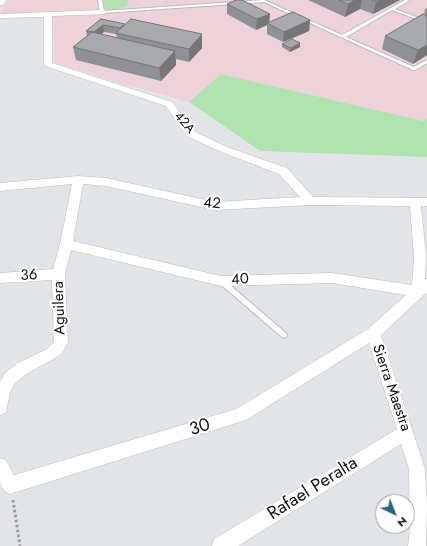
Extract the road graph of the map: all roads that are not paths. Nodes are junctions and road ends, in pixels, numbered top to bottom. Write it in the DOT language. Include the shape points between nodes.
graph roads {
  1 [pos="2,0"];
  2 [pos="100,0"];
  3 [pos="408,0"];
  4 [pos="266,1"];
  5 [pos="0,3"];
  6 [pos="392,9"];
  7 [pos="102,12"];
  8 [pos="48,14"];
  9 [pos="0,16"];
  10 [pos="427,22"];
  11 [pos="342,37"];
  12 [pos="427,61"];
  13 [pos="78,180"];
  14 [pos="0,187"];
  15 [pos="310,200"];
  16 [pos="421,202"];
  17 [pos="66,244"];
  18 [pos="58,274"];
  19 [pos="0,278"];
  20 [pos="221,281"];
  21 [pos="422,287"];
  22 [pos="373,333"];
  23 [pos="284,335"];
  24 [pos="0,408"];
  25 [pos="406,432"];
  26 [pos="0,466"];
  27 [pos="422,469"];
  28 [pos="231,543"];
  29 [pos="417,546"];
  1 -- 5 [label="street"];
  2 -- 7 [label="lane"];
  3 -- 6 [label="lane"];
  4 -- 7 [label="lane"];
  4 -- 11 [label="lane"];
  6 -- 10 [label="lane"];
  6 -- 11 [label="lane"];
  7 -- 8 [label="street"];
  8 -- 9 [label="street"];
  8 -- 15 [label="street, 42A" via="48,64 169,104 191,134 222,149 283,171"];
  11 -- 12 [label="lane" via="414,69"];
  13 -- 14 [label="street, 42"];
  13 -- 15 [label="street, 42" via="106,182 215,206"];
  13 -- 17 [label="street, Aguilera"];
  15 -- 16 [label="street, 42"];
  16 -- 21 [label="street"];
  17 -- 18 [label="street, Aguilera"];
  17 -- 20 [label="street, 40"];
  18 -- 19 [label="street, 36"];
  18 -- 24 [label="street, Aguilera" via="58,348 10,378 3,391"];
  20 -- 21 [label="street, 40" via="332,278"];
  20 -- 23 [label="lane"];
  21 -- 22 [label="street, Sierra Maestra"];
  22 -- 25 [label="street, Sierra Maestra"];
  22 -- 26 [label="street, 30" via="240,415 10,485"];
  25 -- 27 [label="street, Sierra Maestra"];
  25 -- 28 [label="street, Rafael Peralta"];
  27 -- 29 [label="street, Sierra Maestra"];
}
